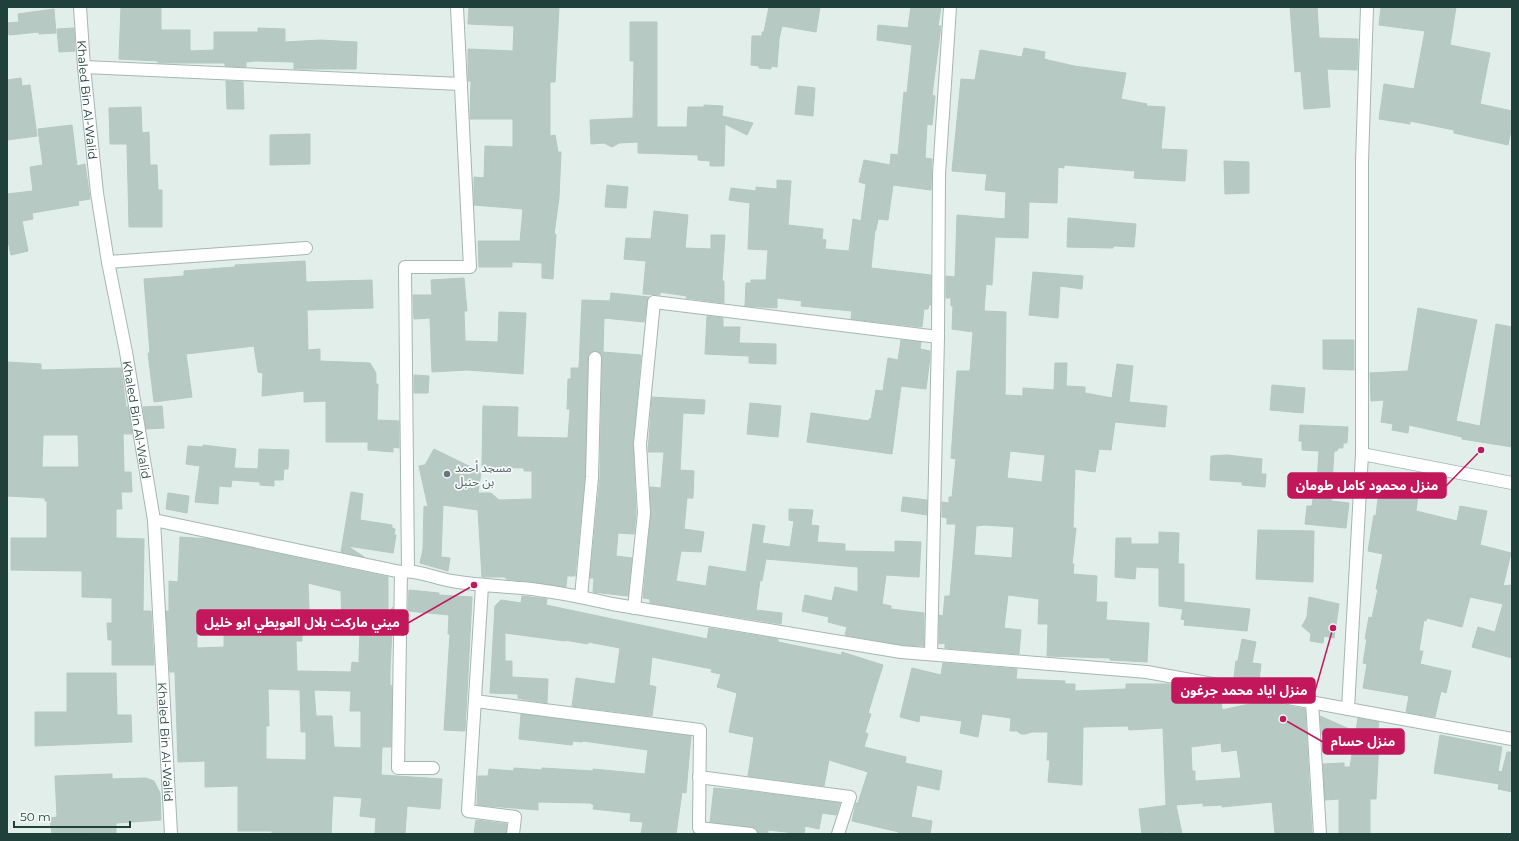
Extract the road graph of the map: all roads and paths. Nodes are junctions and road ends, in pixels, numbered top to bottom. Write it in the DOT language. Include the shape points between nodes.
graph roads {
  1 [pos="80,7"];
  2 [pos="457,7"];
  3 [pos="950,7"];
  4 [pos="1367,7"];
  5 [pos="84,67"];
  6 [pos="461,84"];
  7 [pos="306,248"];
  8 [pos="108,262"];
  9 [pos="938,337"];
  10 [pos="595,358"];
  11 [pos="1362,454"];
  12 [pos="1512,483"];
  13 [pos="154,520"];
  14 [pos="404,571"];
  15 [pos="482,586"];
  16 [pos="581,597"];
  17 [pos="634,608"];
  18 [pos="931,654"];
  19 [pos="475,701"];
  20 [pos="1312,702"];
  21 [pos="1348,710"];
  22 [pos="1512,739"];
  23 [pos="433,768"];
  24 [pos="699,777"];
  25 [pos="171,834"];
  26 [pos="513,834"];
  27 [pos="751,834"];
  28 [pos="838,834"];
  29 [pos="1320,834"];
  1 -- 5 [label="street, Khaled Bin Al-Walid"];
  2 -- 6 [label="street"];
  3 -- 9 [label="street" via="939,174"];
  4 -- 11 [label="street" via="1362,169"];
  5 -- 6 [label="street"];
  5 -- 8 [label="street, Khaled Bin Al-Walid" via="97,193"];
  6 -- 14 [label="street" via="470,267 405,267"];
  7 -- 8 [label="street"];
  8 -- 13 [label="street, Khaled Bin Al-Walid"];
  9 -- 17 [label="street" via="654,302 640,444 644,514"];
  9 -- 18 [label="street"];
  10 -- 16 [label="street" via="592,477"];
  11 -- 12 [label="street"];
  11 -- 21 [label="street"];
  13 -- 14 [label="street"];
  13 -- 25 [label="street, Khaled Bin Al-Walid"];
  14 -- 15 [label="street"];
  14 -- 23 [label="street" via="398,768"];
  15 -- 16 [label="street" via="522,588"];
  15 -- 19 [label="street"];
  16 -- 17 [label="street"];
  17 -- 18 [label="street" via="901,652"];
  18 -- 20 [label="street" via="1148,672"];
  19 -- 24 [label="street" via="700,730"];
  19 -- 26 [label="street" via="468,811 515,817"];
  20 -- 21 [label="street"];
  20 -- 29 [label="street"];
  21 -- 22 [label="street"];
  24 -- 27 [label="street" via="699,828"];
  24 -- 28 [label="street" via="850,797"];
}
